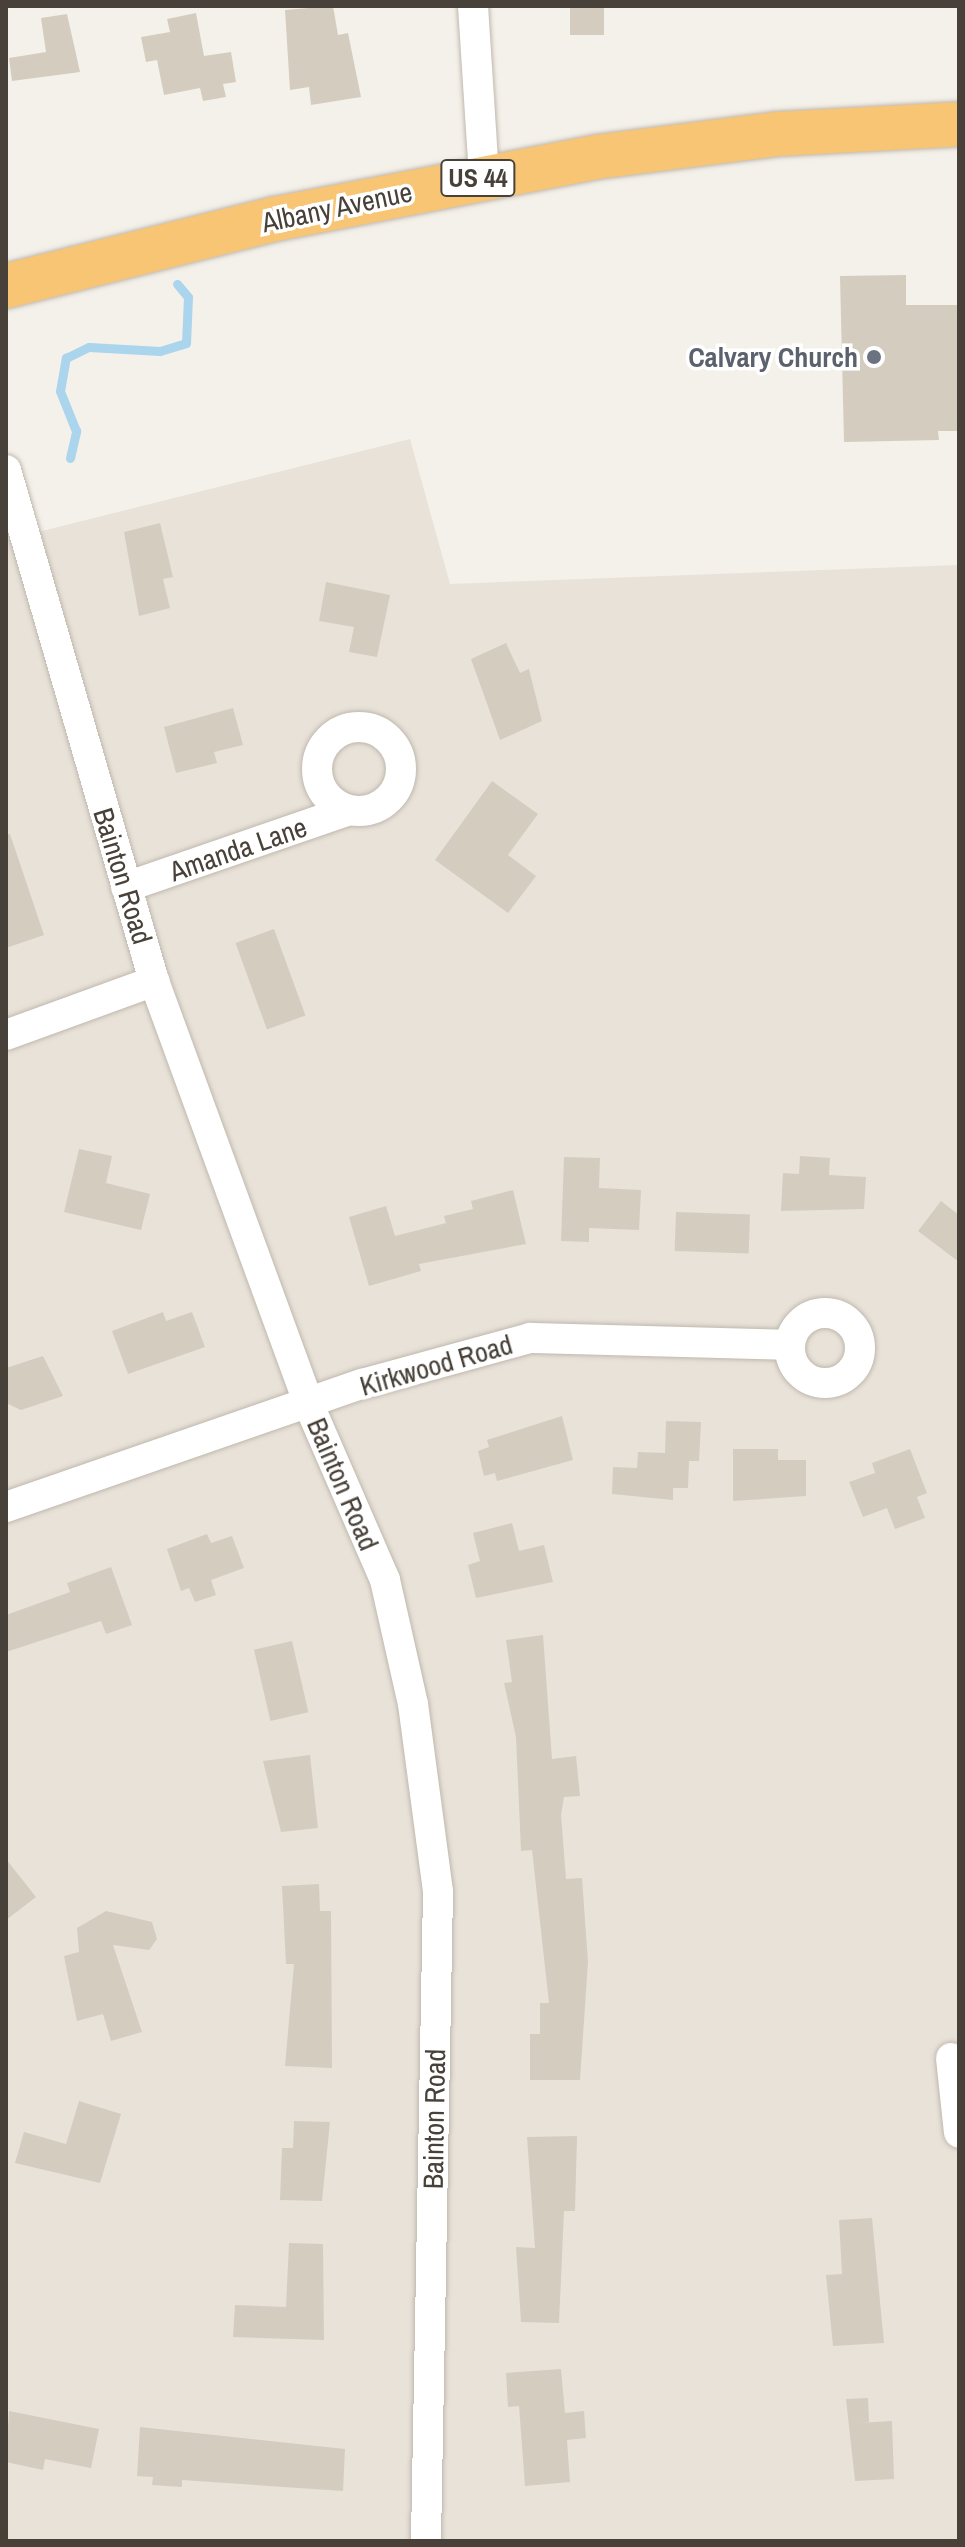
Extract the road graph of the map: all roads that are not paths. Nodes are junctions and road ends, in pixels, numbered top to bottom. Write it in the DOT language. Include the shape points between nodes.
graph roads {
  1 [pos="473,6"];
  2 [pos="959,124"];
  3 [pos="484,177"];
  4 [pos="6,286"];
  5 [pos="6,470"];
  6 [pos="19,570"];
  7 [pos="349,810"];
  8 [pos="126,887"];
  9 [pos="154,981"];
  10 [pos="6,1035"];
  11 [pos="789,1345"];
  12 [pos="309,1405"];
  13 [pos="6,1507"];
  14 [pos="951,2058"];
  15 [pos="959,2133"];
  16 [pos="426,2541"];
  1 -- 3 [label="street"];
  2 -- 3 [label="highway, Albany Avenue / US 44" via="777,134"];
  3 -- 4 [label="highway, Albany Avenue / US 44"];
  5 -- 6 [label="street, Bainton Road"];
  6 -- 8 [label="street, Bainton Road"];
  7 -- 8 [label="street, Amanda Lane"];
  8 -- 9 [label="street, Bainton Road"];
  9 -- 10 [label="street"];
  9 -- 12 [label="street, Bainton Road"];
  11 -- 12 [label="street, Kirkwood Road" via="530,1338"];
  12 -- 13 [label="street, Kirkwood Road"];
  12 -- 16 [label="street, Bainton Road" via="385,1580 413,1704 438,1892"];
  14 -- 15 [label="street"];
}
